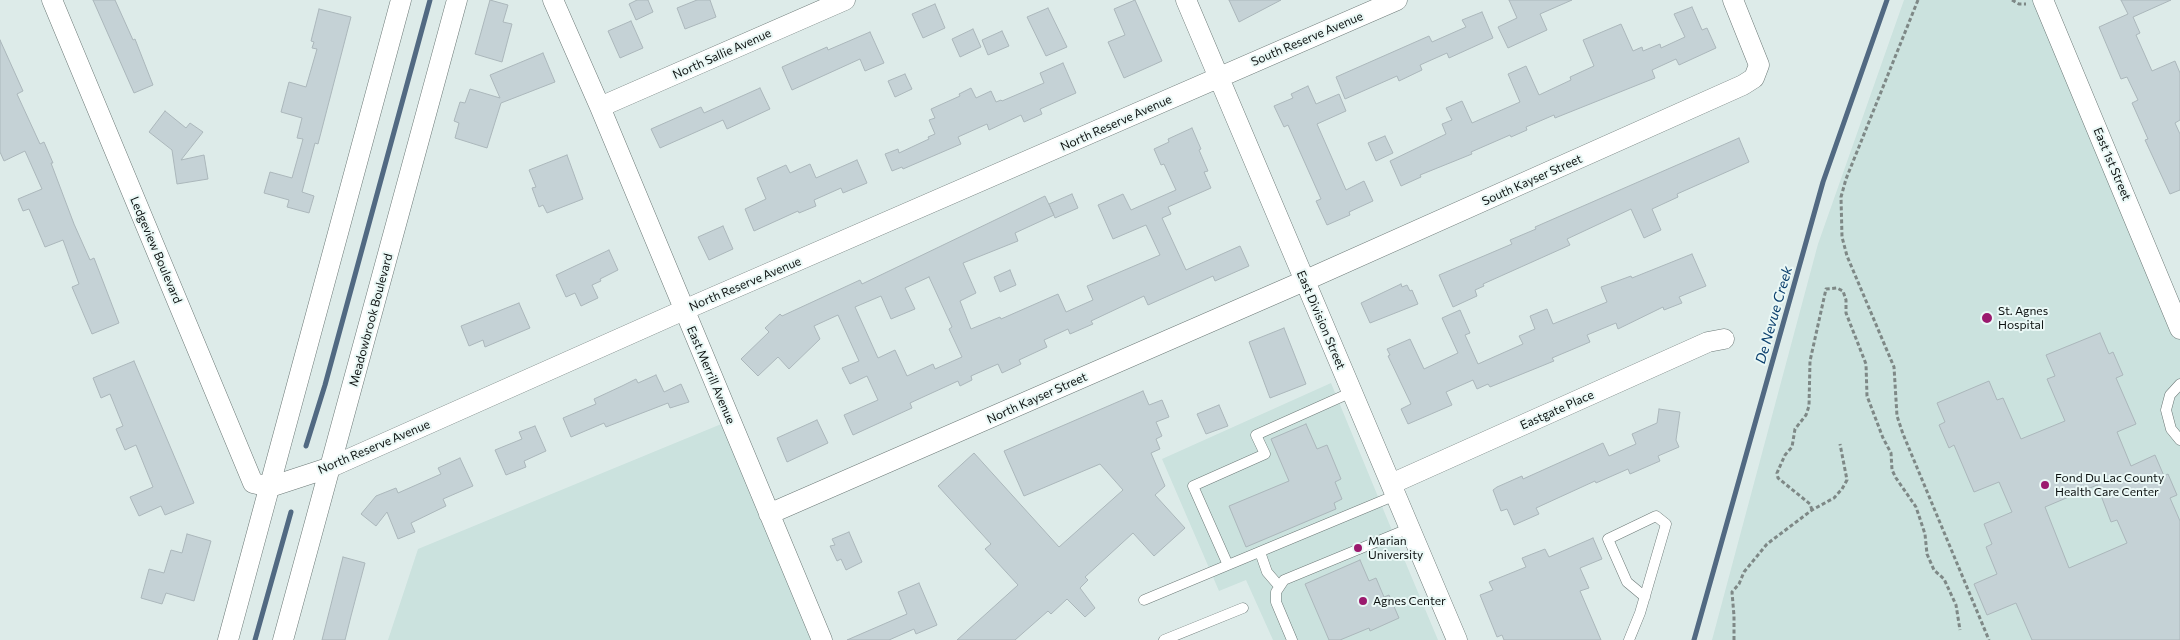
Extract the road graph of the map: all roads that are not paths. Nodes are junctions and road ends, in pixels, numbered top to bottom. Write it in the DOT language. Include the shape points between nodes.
graph roads {
  1 [pos="52,0"];
  2 [pos="401,0"];
  3 [pos="457,0"];
  4 [pos="553,0"];
  5 [pos="845,0"];
  6 [pos="1186,0"];
  7 [pos="1397,0"];
  8 [pos="1733,0"];
  9 [pos="2035,2"];
  10 [pos="1218,78"];
  11 [pos="600,107"];
  12 [pos="1304,280"];
  13 [pos="2171,283"];
  14 [pos="684,310"];
  15 [pos="2180,329"];
  16 [pos="1724,339"];
  17 [pos="2180,384"];
  18 [pos="1352,392"];
  19 [pos="2180,440"];
  20 [pos="331,467"];
  21 [pos="270,487"];
  22 [pos="1394,489"];
  23 [pos="769,514"];
  24 [pos="1410,528"];
  25 [pos="1260,552"];
  26 [pos="1228,565"];
  27 [pos="1279,586"];
  28 [pos="1645,597"];
  29 [pos="1144,600"];
  30 [pos="1243,608"];
  31 [pos="1184,636"];
  32 [pos="228,640"];
  33 [pos="283,640"];
  34 [pos="822,640"];
  35 [pos="1164,640"];
  36 [pos="1292,640"];
  37 [pos="1457,640"];
  38 [pos="1629,640"];
  1 -- 21 [label="street, Ledgeview Boulevard" via="252,483"];
  2 -- 21 [label="street"];
  3 -- 20 [label="street, Meadowbrook Boulevard"];
  4 -- 11 [label="street, East Merrill Avenue"];
  5 -- 11 [label="street, North Sallie Avenue"];
  6 -- 10 [label="street, East Division Street"];
  7 -- 10 [label="street, South Reserve Avenue"];
  8 -- 12 [label="street, South Kayser Street" via="1759,61 1756,74 1748,83"];
  9 -- 13 [label="street, East 1st Street"];
  10 -- 12 [label="street, East Division Street"];
  10 -- 14 [label="street, North Reserve Avenue"];
  11 -- 14 [label="street, East Merrill Avenue"];
  12 -- 18 [label="street, East Division Street"];
  12 -- 23 [label="street, North Kayser Street"];
  13 -- 15 [label="street, East 1st Street"];
  14 -- 20 [label="street, North Reserve Avenue"];
  14 -- 23 [label="street, East Merrill Avenue"];
  16 -- 22 [label="street, Eastgate Place" via="1708,342"];
  17 -- 19 [label="lane" via="2170,395 2166,410 2171,429"];
  18 -- 22 [label="street, East Division Street"];
  18 -- 26 [label="lane" via="1256,435 1265,454 1193,486"];
  20 -- 21 [label="street, North Reserve Avenue"];
  20 -- 33 [label="street, Meadowbrook Boulevard"];
  21 -- 32 [label="street"];
  22 -- 24 [label="street, East Division Street"];
  22 -- 25 [label="lane"];
  23 -- 34 [label="street, East Merrill Avenue"];
  24 -- 27 [label="lane" via="1299,573"];
  24 -- 37 [label="street, East Division Street"];
  25 -- 26 [label="lane"];
  25 -- 27 [label="lane" via="1267,572"];
  26 -- 29 [label="lane"];
  27 -- 36 [label="lane" via="1276,602"];
  28 -- 28 [label="lane" via="1666,524 1656,516 1608,539 1627,582"];
  28 -- 38 [label="lane"];
  30 -- 31 [label="lane"];
  31 -- 35 [label="lane"];
}
